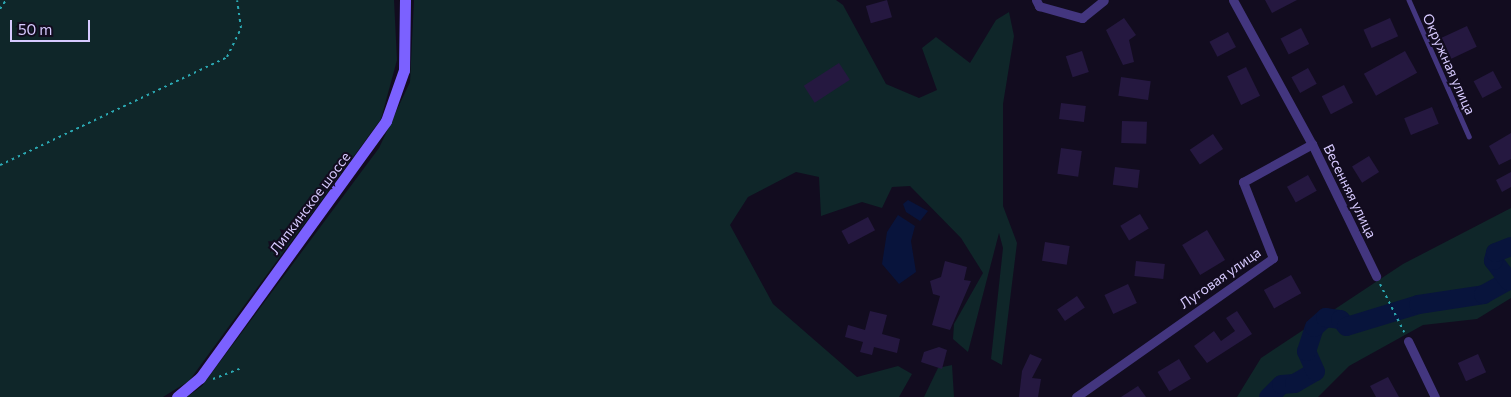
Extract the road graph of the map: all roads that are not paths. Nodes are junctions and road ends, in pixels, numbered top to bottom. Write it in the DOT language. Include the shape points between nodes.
graph roads {
  1 [pos="406,0"];
  2 [pos="1036,0"];
  3 [pos="1104,0"];
  4 [pos="1232,0"];
  5 [pos="1409,0"];
  6 [pos="1469,136"];
  7 [pos="1312,144"];
  8 [pos="1376,276"];
  9 [pos="1408,340"];
  10 [pos="177,397"];
  11 [pos="1076,397"];
  12 [pos="1435,397"];
  1 -- 10 [label="street, Липкинское шоссе" via="404,70 386,121 190,387"];
  2 -- 3 [label="street" via="1039,6 1082,18"];
  4 -- 7 [label="street, Весенняя улица"];
  5 -- 6 [label="lane, Окружная улица"];
  7 -- 8 [label="street, Весенняя улица"];
  7 -- 11 [label="street, Луговая улица" via="1243,182 1273,258"];
  9 -- 12 [label="street"];
}
